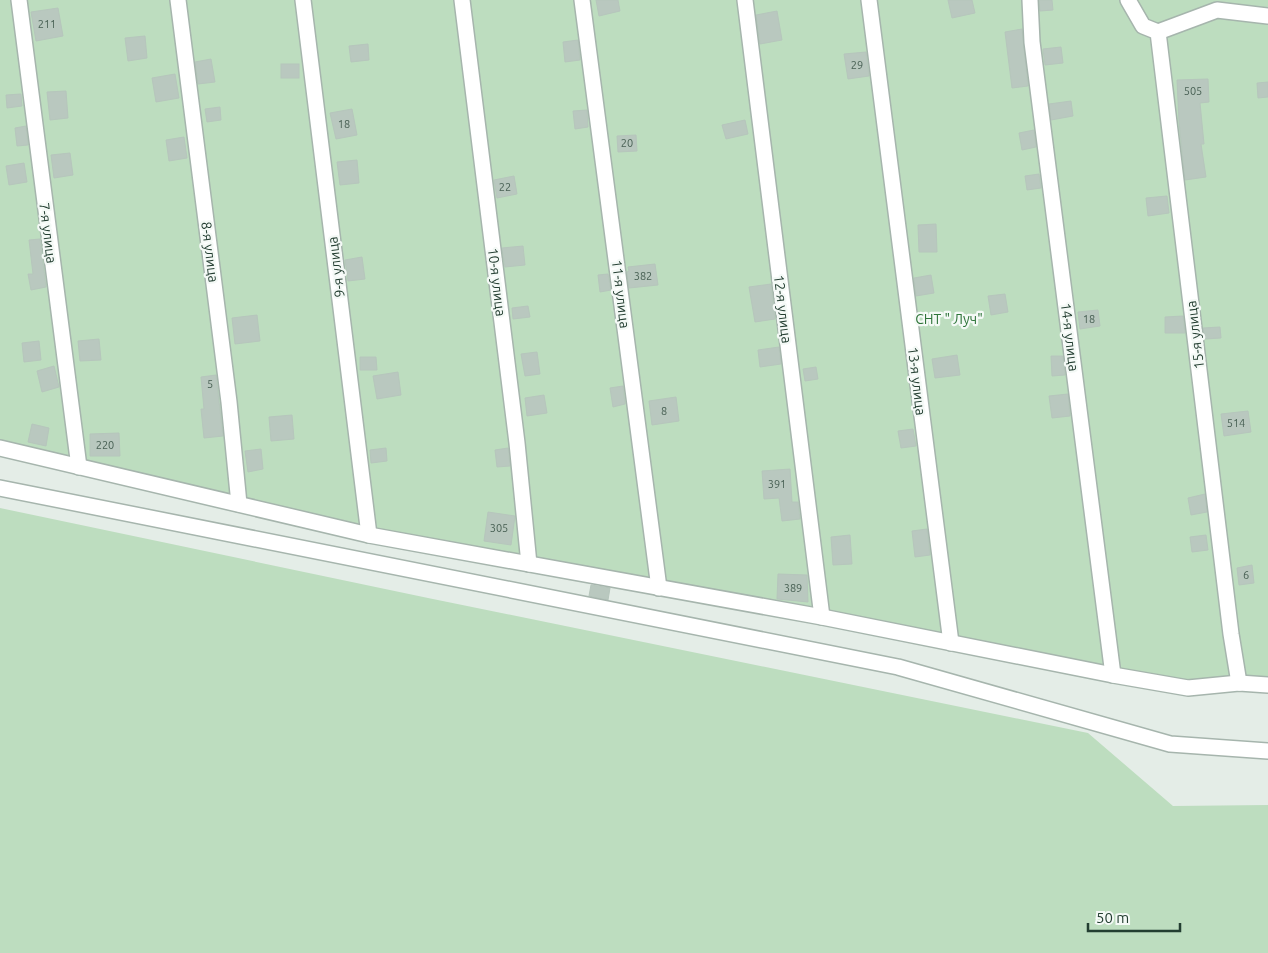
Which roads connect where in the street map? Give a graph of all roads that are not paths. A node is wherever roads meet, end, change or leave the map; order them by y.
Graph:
1 (19, 0) edge
2 (178, 0) edge
3 (304, 0) edge
4 (462, 0) edge
5 (582, 0) edge
6 (745, 0) edge
7 (869, 0) edge
8 (1030, 0) edge
9 (1128, 0) edge
10 (1268, 16) edge
11 (1158, 32) junction
12 (0, 448) edge
13 (79, 467) junction
14 (0, 488) edge
15 (239, 504) junction
16 (369, 535) junction
17 (529, 564) junction
18 (659, 588) junction
19 (822, 617) junction
20 (951, 643) junction
21 (1113, 674) junction
22 (1239, 683) junction
23 (1268, 686) edge
24 (1268, 751) edge

1 - 13 street, 7-я улица
2 - 15 street, 8-я улица
3 - 16 street, 9-я улица
4 - 17 street, 10-я улица
5 - 18 street, 11-я улица
6 - 19 street, 12-я улица
7 - 20 street, 13-я улица
8 - 21 street, 14-я улица
9 - 11 street
10 - 11 street
11 - 22 street, 15-я улица
12 - 13 street
13 - 15 street
14 - 24 street
15 - 16 street
16 - 17 street
17 - 18 street
18 - 19 street
19 - 20 street
20 - 21 street
21 - 22 street
22 - 23 street

